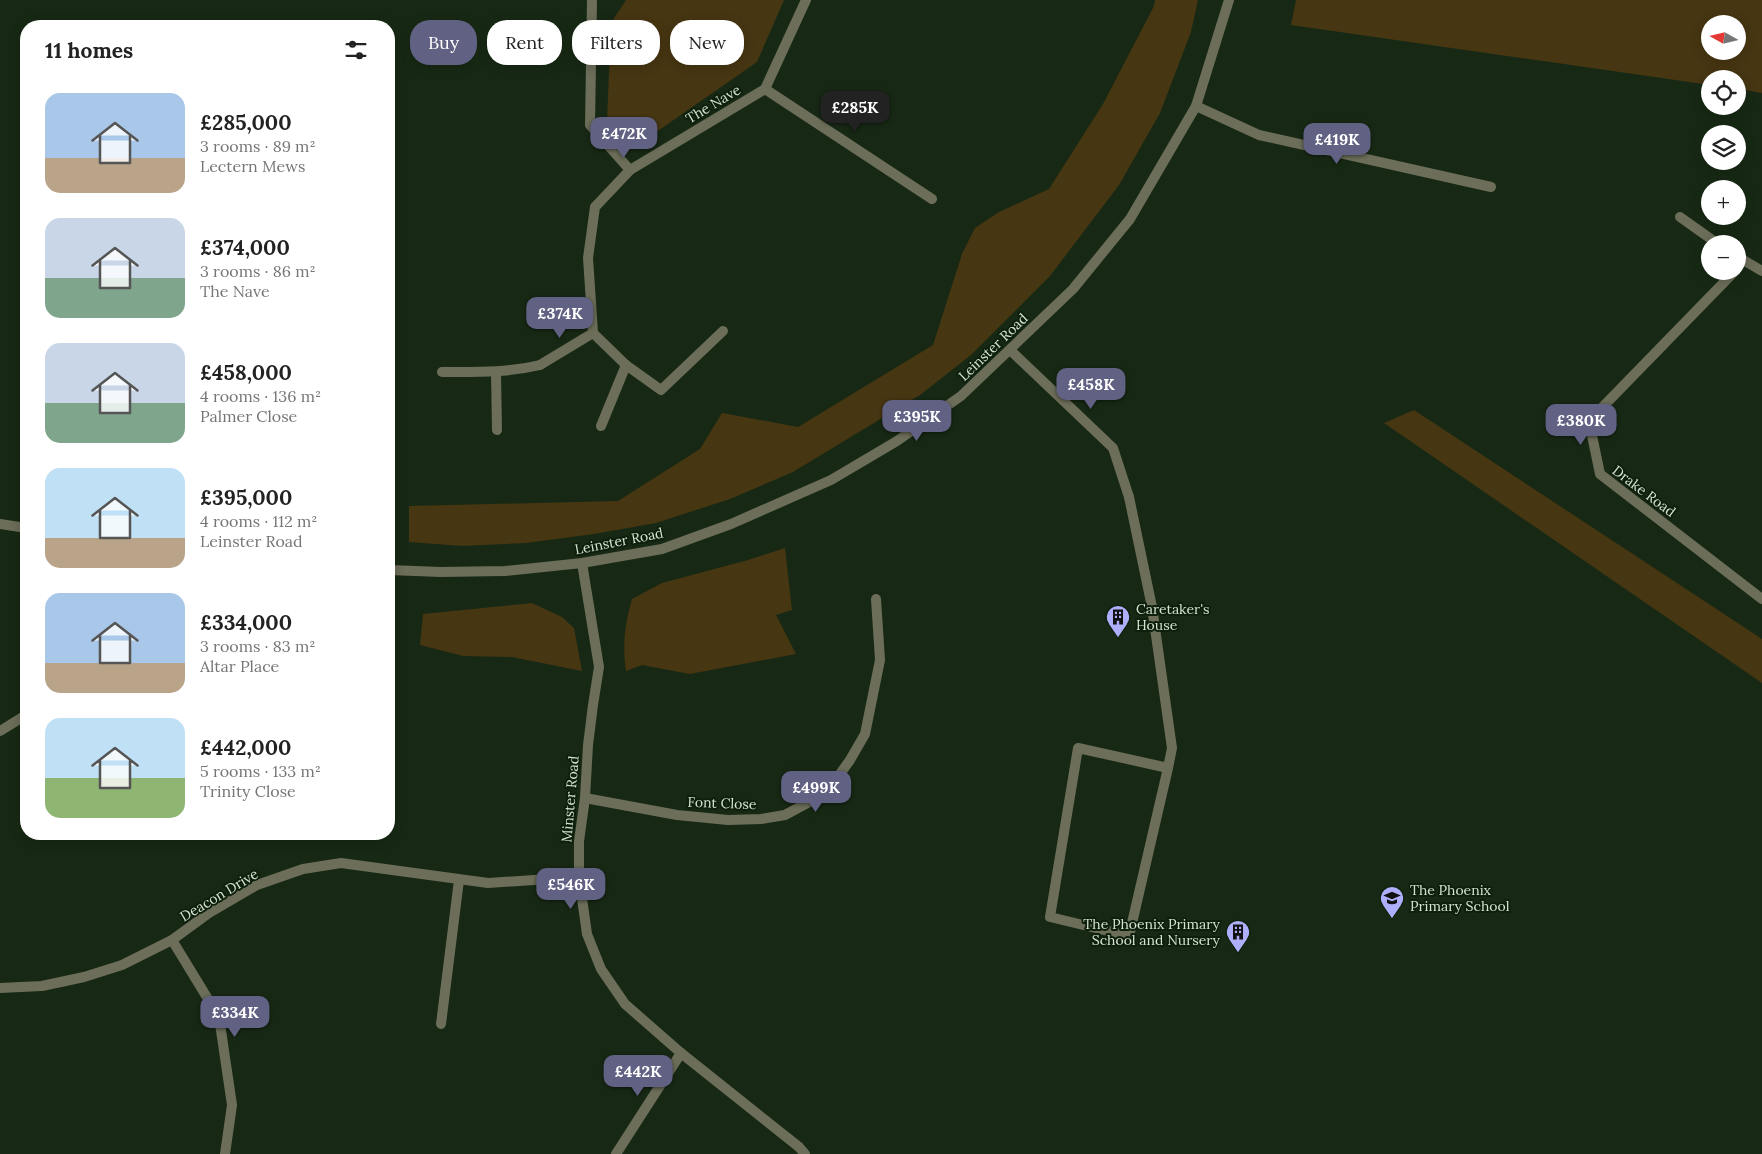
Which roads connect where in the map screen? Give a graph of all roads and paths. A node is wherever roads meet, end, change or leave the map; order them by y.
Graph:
1 (592, 0) edge
2 (806, 0) edge
3 (1229, 0) edge
4 (765, 89) junction
5 (1196, 106) junction
6 (630, 170) junction
7 (1491, 187) dead end
8 (932, 199) dead end
9 (1680, 217) dead end
10 (1705, 235) edge
11 (1746, 264) edge
12 (1762, 270) edge
13 (1726, 280) edge
14 (723, 331) dead end
15 (593, 333) junction
16 (1010, 350) junction
17 (626, 365) junction
18 (442, 372) dead end
19 (496, 373) junction
20 (601, 426) dead end
21 (497, 430) dead end
22 (0, 524) edge
23 (20, 527) edge
24 (582, 563) junction
25 (395, 570) edge
26 (876, 599) dead end
27 (1762, 599) edge
28 (20, 719) edge
29 (0, 731) edge
30 (1168, 768) junction
31 (585, 798) junction
32 (578, 877) junction
33 (459, 880) junction
34 (172, 940) junction
35 (0, 988) edge
36 (441, 1024) dead end
37 (681, 1053) junction
38 (225, 1154) edge
39 (616, 1154) edge
40 (805, 1154) edge

1 - 6 street
2 - 4 street
3 - 5 street, Leinster Road
4 - 6 street, The Nave
4 - 8 street
5 - 7 street
5 - 16 street, Leinster Road
6 - 15 street, The Nave
9 - 10 street
11 - 12 street
13 - 27 street, Drake Road
14 - 17 street
15 - 17 street
15 - 19 street
16 - 24 street, Leinster Road
16 - 30 street
17 - 20 street
18 - 19 street
19 - 21 street
22 - 23 street
24 - 25 street, Leinster Road
24 - 31 street, Minster Road
26 - 31 street, Font Close
28 - 29 street
30 - 30 street
31 - 32 street, Minster Road
32 - 33 street, Deacon Drive
32 - 37 street, Minster Road
33 - 34 street, Deacon Drive
33 - 36 street
34 - 35 street, Deacon Drive
34 - 38 street
37 - 39 street
37 - 40 street, Minster Road

